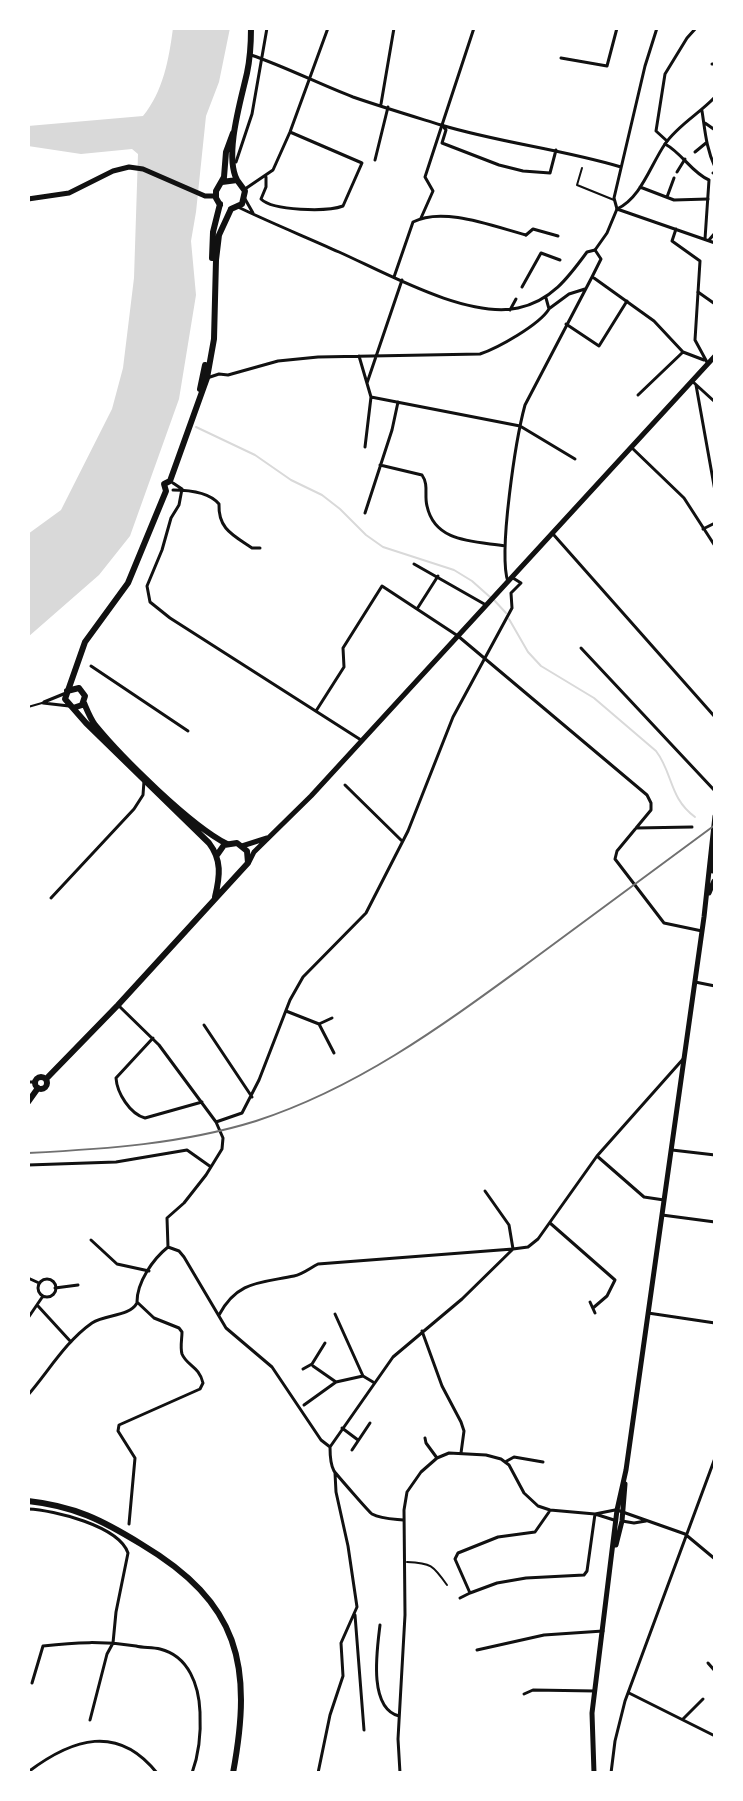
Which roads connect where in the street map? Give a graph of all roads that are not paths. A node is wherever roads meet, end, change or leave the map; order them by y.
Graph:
1 (251, 28) edge
2 (267, 28) edge
3 (328, 28) edge
4 (394, 28) edge
5 (474, 28) edge
6 (617, 28) edge
7 (657, 28) edge
8 (696, 28) edge
9 (249, 55) junction
10 (561, 58) dead end
11 (263, 59) junction
12 (311, 78) junction
13 (243, 84) junction
14 (715, 97) edge
15 (381, 104) junction
16 (388, 107) junction
17 (702, 111) junction
18 (705, 123) junction
19 (442, 125) junction
20 (235, 128) junction
21 (715, 130) edge
22 (290, 132) junction
23 (666, 142) junction
24 (706, 143) junction
25 (556, 150) junction
26 (695, 152) dead end
27 (685, 159) junction
28 (375, 160) dead end
29 (236, 162) dead end
30 (621, 167) junction
31 (582, 168) dead end
32 (714, 171) edge
33 (677, 172) dead end
34 (266, 177) junction
35 (674, 178) dead end
36 (237, 180) junction
37 (709, 180) junction
38 (222, 182) junction
39 (640, 187) junction
40 (245, 189) junction
41 (216, 196) junction
42 (667, 197) junction
43 (28, 199) edge
44 (245, 199) junction
45 (708, 199) junction
46 (715, 199) edge
47 (614, 200) junction
48 (220, 204) junction
49 (235, 208) junction
50 (617, 209) junction
51 (253, 213) junction
52 (421, 218) junction
53 (676, 229) junction
54 (715, 233) edge
55 (558, 236) dead end
56 (707, 240) junction
57 (715, 243) edge
58 (595, 250) junction
59 (560, 260) dead end
60 (394, 277) junction
61 (592, 277) junction
62 (402, 280) junction
63 (522, 287) dead end
64 (585, 289) junction
65 (698, 292) junction
66 (546, 298) junction
67 (516, 299) dead end
68 (627, 301) junction
69 (715, 304) edge
70 (549, 309) junction
71 (510, 310) junction
72 (566, 324) junction
73 (683, 352) junction
74 (376, 355) junction
75 (359, 356) junction
76 (715, 356) edge
77 (210, 361) junction
78 (706, 362) junction
79 (219, 374) junction
80 (207, 378) junction
81 (367, 383) junction
82 (694, 383) junction
83 (638, 395) dead end
84 (200, 397) junction
85 (371, 397) junction
86 (398, 402) junction
87 (715, 402) edge
88 (520, 426) junction
89 (365, 447) dead end
90 (631, 447) junction
91 (575, 459) dead end
92 (380, 465) junction
93 (170, 486) junction
94 (182, 489) junction
95 (715, 491) edge
96 (365, 513) dead end
97 (715, 523) edge
98 (703, 529) junction
99 (553, 533) junction
100 (505, 546) junction
101 (715, 546) edge
102 (260, 548) dead end
103 (414, 564) dead end
104 (438, 576) junction
105 (510, 579) junction
106 (486, 605) junction
107 (417, 609) junction
108 (458, 636) junction
109 (581, 648) dead end
110 (485, 659) junction
111 (76, 666) junction
112 (91, 666) dead end
113 (79, 688) junction
114 (67, 692) junction
115 (43, 703) junction
116 (84, 703) junction
117 (28, 707) edge
118 (71, 707) junction
119 (316, 711) junction
120 (715, 717) edge
121 (188, 731) dead end
122 (362, 740) junction
123 (144, 780) junction
124 (345, 785) dead end
125 (715, 791) edge
126 (156, 792) junction
127 (143, 795) junction
128 (715, 816) edge
129 (692, 827) dead end
130 (636, 828) junction
131 (271, 836) junction
132 (402, 841) junction
133 (227, 844) junction
134 (242, 846) junction
135 (217, 855) junction
136 (715, 855) edge
137 (248, 863) junction
138 (220, 869) junction
139 (239, 873) junction
140 (712, 876) edge
141 (215, 897) junction
142 (51, 898) dead end
143 (702, 931) junction
144 (695, 982) junction
145 (715, 986) edge
146 (118, 1005) junction
147 (286, 1011) junction
148 (332, 1018) dead end
149 (319, 1024) junction
150 (204, 1025) dead end
151 (153, 1038) junction
152 (334, 1053) dead end
153 (684, 1058) junction
154 (34, 1084) edge
155 (252, 1097) junction
156 (28, 1102) edge
157 (202, 1102) junction
158 (216, 1122) junction
159 (672, 1150) junction
160 (715, 1155) edge
161 (597, 1156) junction
162 (28, 1165) edge
163 (211, 1167) junction
164 (485, 1191) dead end
165 (664, 1200) junction
166 (662, 1215) junction
167 (715, 1222) edge
168 (550, 1223) junction
169 (91, 1240) dead end
170 (168, 1247) junction
171 (513, 1249) junction
172 (149, 1271) junction
173 (28, 1278) edge
174 (39, 1283) junction
175 (78, 1285) dead end
176 (55, 1288) junction
177 (43, 1296) junction
178 (137, 1302) junction
179 (590, 1302) dead end
180 (38, 1306) junction
181 (593, 1308) junction
182 (595, 1313) dead end
183 (648, 1313) junction
184 (335, 1314) dead end
185 (219, 1315) junction
186 (28, 1318) edge
187 (715, 1323) edge
188 (422, 1331) junction
189 (71, 1342) junction
190 (325, 1343) dead end
191 (312, 1364) junction
192 (303, 1369) dead end
193 (363, 1376) junction
194 (336, 1382) junction
195 (373, 1382) junction
196 (28, 1395) edge
197 (304, 1405) dead end
198 (370, 1423) dead end
199 (342, 1428) junction
200 (425, 1438) dead end
201 (358, 1440) junction
202 (330, 1447) junction
203 (352, 1450) dead end
204 (461, 1453) junction
205 (437, 1458) junction
206 (715, 1458) edge
207 (505, 1462) junction
208 (543, 1462) dead end
209 (626, 1470) junction
210 (335, 1473) junction
211 (28, 1501) edge
212 (28, 1509) edge
213 (550, 1510) junction
214 (595, 1514) junction
215 (619, 1516) junction
216 (403, 1520) junction
217 (129, 1524) dead end
218 (685, 1534) junction
219 (613, 1554) junction
220 (715, 1559) edge
221 (405, 1562) junction
222 (447, 1585) dead end
223 (470, 1593) junction
224 (460, 1598) dead end
225 (355, 1615) junction
226 (380, 1625) dead end
227 (603, 1631) junction
228 (113, 1643) junction
229 (477, 1650) dead end
230 (708, 1663) dead end
231 (715, 1671) edge
232 (32, 1683) dead end
233 (595, 1691) junction
234 (628, 1693) junction
235 (524, 1694) dead end
236 (703, 1699) dead end
237 (399, 1716) junction
238 (683, 1719) junction
239 (90, 1720) dead end
240 (364, 1730) dead end
241 (715, 1736) edge
242 (28, 1772) edge
243 (157, 1773) edge
244 (192, 1773) edge
245 (233, 1773) edge
246 (318, 1773) edge
247 (400, 1773) edge
248 (594, 1773) edge
249 (611, 1773) edge

1 - 9 main road
1 - 13 main road
2 - 11 street
3 - 12 street
4 - 15 street
5 - 19 street
6 - 10 street
7 - 30 street
8 - 23 street
9 - 11 street
9 - 13 main road
11 - 12 street
11 - 29 street
12 - 15 street
12 - 22 street
13 - 20 main road
14 - 17 street
15 - 16 street
16 - 19 street
16 - 28 street
17 - 18 street
17 - 23 street
18 - 21 street
18 - 24 street
19 - 25 street
19 - 25 street
19 - 52 street
20 - 36 main road
20 - 38 main road
22 - 34 street
22 - 34 street
23 - 27 street
23 - 39 street
24 - 26 street
24 - 32 street
25 - 30 street
27 - 33 street
27 - 37 street
30 - 47 street
31 - 47 lane
32 - 37 street
34 - 40 street
35 - 42 street
36 - 38 main road
36 - 40 main road
37 - 45 street
38 - 41 main road
39 - 42 street
39 - 50 street
40 - 44 main road
41 - 43 main road
41 - 48 main road
42 - 45 street
44 - 49 main road
44 - 51 street
45 - 46 street
45 - 56 street
47 - 50 street
48 - 49 main road
48 - 84 main road
49 - 51 street
49 - 77 main road
50 - 53 street
50 - 58 street
51 - 60 street
52 - 55 street
52 - 60 street
53 - 56 street
53 - 65 street
54 - 56 street
56 - 57 street
58 - 61 street
58 - 66 street
59 - 63 street
60 - 62 street
61 - 64 street
61 - 68 street
62 - 71 street
62 - 74 street
64 - 70 street
64 - 72 street
65 - 69 street
65 - 78 street
66 - 70 street
66 - 71 street
67 - 71 street
68 - 72 street
68 - 73 street
70 - 74 street
72 - 88 street
73 - 78 street
73 - 83 street
74 - 75 street
74 - 81 street
75 - 79 street
75 - 81 street
76 - 78 main road
77 - 79 street
77 - 80 main road
78 - 82 main road
79 - 80 street
80 - 84 main road
81 - 85 street
82 - 87 street
82 - 90 main road
82 - 95 street
84 - 93 main road
85 - 86 street
85 - 89 street
86 - 88 street
86 - 92 street
88 - 91 street
88 - 100 street
90 - 98 street
90 - 99 main road
92 - 96 street
92 - 100 street
93 - 94 street
93 - 111 main road
94 - 102 street
94 - 119 street
97 - 98 street
98 - 101 street
99 - 105 main road
99 - 120 street
100 - 105 street
103 - 104 street
104 - 106 street
104 - 107 street
105 - 106 main road
105 - 110 street
106 - 108 main road
107 - 108 street
107 - 119 street
108 - 110 street
108 - 122 main road
109 - 125 street
110 - 130 street
110 - 132 street
111 - 113 main road
111 - 114 main road
112 - 121 street
113 - 114 main road
113 - 116 main road
114 - 115 street
114 - 118 main road
115 - 117 lane
115 - 118 street
116 - 118 main road
116 - 133 main road
118 - 123 main road
119 - 122 street
122 - 131 main road
123 - 126 main road
123 - 127 street
124 - 132 street
126 - 127 street
126 - 135 main road
127 - 142 street
128 - 140 main road
129 - 130 street
130 - 143 street
131 - 134 main road
131 - 137 main road
132 - 147 street
133 - 134 main road
133 - 135 main road
134 - 137 main road
135 - 138 main road
136 - 140 main road
137 - 139 main road
138 - 139 main road
138 - 141 main road
139 - 141 main road
140 - 143 main road
141 - 146 main road
143 - 144 main road
144 - 145 street
144 - 153 main road
146 - 151 street
146 - 154 main road
147 - 149 street
147 - 155 street
148 - 149 street
149 - 152 street
150 - 155 street
151 - 157 street
151 - 157 street
153 - 159 main road
153 - 161 street
154 - 156 main road
155 - 158 street
157 - 158 street
158 - 163 street
159 - 160 street
159 - 165 main road
161 - 165 street
161 - 168 street
162 - 163 street
163 - 170 street
164 - 171 street
165 - 166 main road
166 - 167 street
166 - 183 main road
168 - 171 street
168 - 181 street
169 - 172 street
170 - 172 street
170 - 185 street
171 - 185 street
171 - 188 street
172 - 178 street
173 - 174 street
174 - 176 street
174 - 177 street
175 - 176 street
176 - 177 street
177 - 180 street
178 - 189 street
178 - 217 street
179 - 181 street
180 - 186 street
180 - 189 street
181 - 182 street
183 - 187 street
183 - 209 main road
184 - 193 street
185 - 202 street
188 - 195 street
188 - 204 street
189 - 196 street
190 - 191 street
191 - 192 street
191 - 194 street
193 - 194 street
193 - 195 street
194 - 197 street
195 - 199 street
198 - 201 street
199 - 201 street
199 - 202 street
200 - 205 street
201 - 203 street
202 - 210 street
204 - 205 street
204 - 207 street
205 - 216 street
206 - 218 street
207 - 208 street
207 - 213 street
209 - 215 main road
209 - 215 main road
210 - 216 street
210 - 225 street
211 - 245 main road
212 - 228 street
213 - 214 street
213 - 223 street
214 - 215 street
214 - 215 street
214 - 223 street
215 - 218 street
215 - 219 main road
215 - 219 main road
216 - 221 street
218 - 220 street
218 - 234 street
219 - 227 main road
221 - 222 lane
221 - 237 street
223 - 224 street
225 - 240 street
225 - 246 street
226 - 237 street
227 - 229 street
227 - 233 main road
228 - 232 street
228 - 239 street
228 - 244 street
230 - 231 street
233 - 235 street
233 - 248 main road
234 - 238 street
234 - 249 street
236 - 238 street
237 - 247 street
238 - 241 street
242 - 243 street

